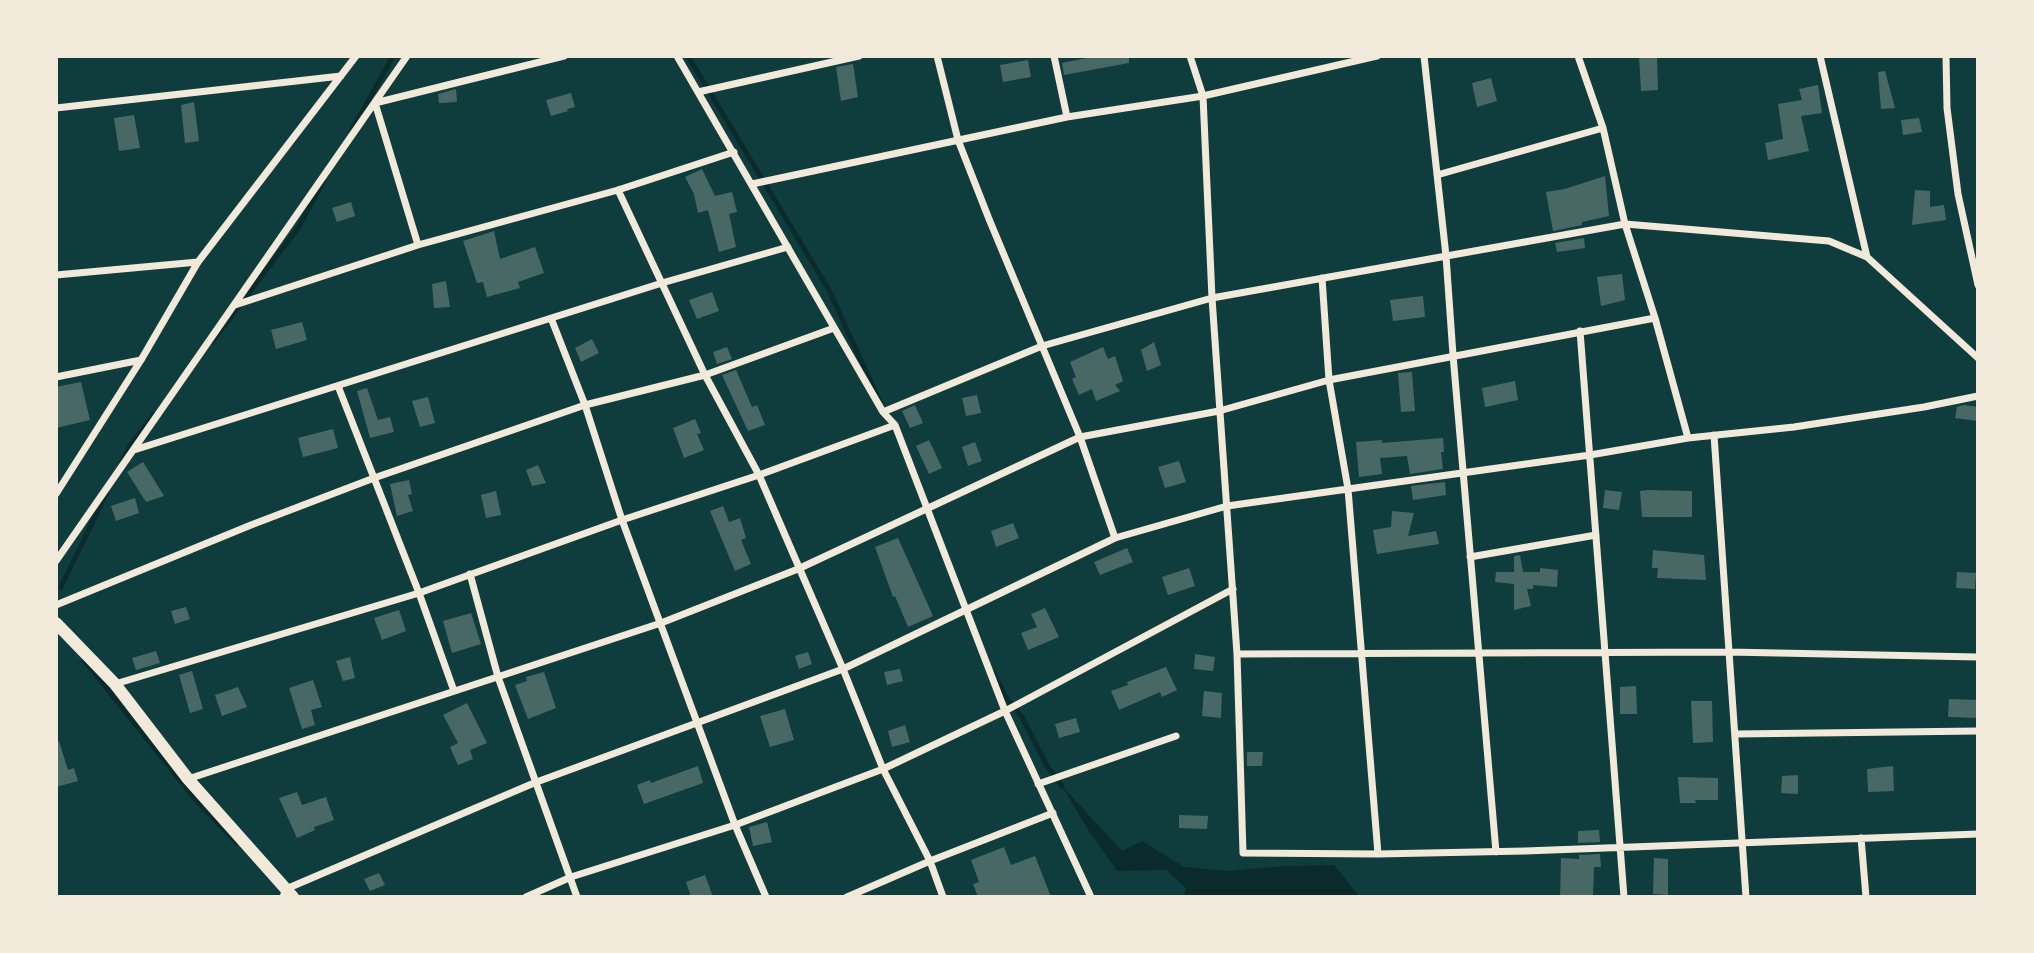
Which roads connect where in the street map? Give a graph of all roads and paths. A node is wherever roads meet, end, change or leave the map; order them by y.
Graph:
1 (356, 56) edge
2 (407, 56) edge
3 (564, 56) edge
4 (677, 56) edge
5 (859, 56) edge
6 (937, 56) edge
7 (1054, 56) edge
8 (1190, 56) edge
9 (1377, 56) edge
10 (1424, 56) edge
11 (1578, 56) edge
12 (1820, 56) edge
13 (1946, 56) edge
14 (341, 76) junction
15 (698, 92) junction
16 (1203, 96) junction
17 (375, 103) junction
18 (56, 107) edge
19 (1067, 117) junction
20 (1603, 128) junction
21 (958, 140) junction
22 (734, 152) junction
23 (1437, 174) junction
24 (752, 184) junction
25 (618, 190) junction
26 (1625, 224) junction
27 (418, 245) junction
28 (788, 247) junction
29 (1446, 256) junction
30 (1867, 257) junction
31 (198, 262) junction
32 (56, 275) edge
33 (1322, 278) junction
34 (662, 283) junction
35 (1978, 285) edge
36 (1212, 298) junction
37 (234, 306) junction
38 (551, 318) junction
39 (1655, 318) junction
40 (834, 328) junction
41 (1580, 331) junction
42 (1042, 346) junction
43 (1453, 355) junction
44 (1978, 358) edge
45 (141, 360) junction
46 (705, 375) junction
47 (56, 377) edge
48 (1329, 380) junction
49 (338, 386) junction
50 (1978, 396) edge
51 (585, 405) junction
52 (1219, 411) junction
53 (883, 412) junction
54 (895, 425) junction
55 (1714, 435) junction
56 (1080, 438) junction
57 (1688, 438) junction
58 (134, 450) junction
59 (1591, 455) junction
60 (1463, 473) junction
61 (759, 475) junction
62 (374, 478) junction
63 (1348, 489) junction
64 (56, 495) edge
65 (1227, 506) junction
66 (927, 511) junction
67 (622, 520) junction
68 (1596, 535) junction
69 (1115, 538) junction
70 (1471, 557) junction
71 (56, 561) edge
72 (798, 569) junction
73 (470, 574) junction
74 (1233, 589) junction
75 (419, 593) junction
76 (56, 605) edge
77 (967, 610) junction
78 (56, 623) edge
79 (661, 623) junction
80 (1728, 652) junction
81 (1479, 653) junction
82 (1605, 653) junction
83 (1237, 654) junction
84 (1362, 654) junction
85 (1978, 657) edge
86 (843, 669) junction
87 (498, 677) junction
88 (115, 684) junction
89 (454, 691) junction
90 (1005, 711) junction
91 (699, 722) junction
92 (1978, 732) edge
93 (1736, 734) junction
94 (1175, 736) dead end
95 (883, 769) junction
96 (188, 779) junction
97 (534, 783) junction
98 (1038, 784) junction
99 (1053, 813) junction
100 (735, 825) junction
101 (1978, 834) edge
102 (1861, 838) junction
103 (1741, 845) junction
104 (1621, 848) junction
105 (1496, 852) junction
106 (1378, 854) junction
107 (930, 861) junction
108 (570, 877) junction
109 (287, 894) edge
110 (526, 897) edge
111 (577, 897) edge
112 (766, 897) edge
113 (847, 897) edge
114 (943, 897) edge
115 (1091, 897) edge
116 (1624, 897) edge
117 (1746, 897) edge
118 (1866, 897) edge

1 - 14 street
2 - 17 street
3 - 17 street
4 - 15 street
5 - 15 street
6 - 21 street
7 - 19 street
8 - 16 street
9 - 16 street
10 - 23 street
11 - 20 street
12 - 30 street
13 - 35 street
14 - 18 street
14 - 31 street
15 - 22 street
16 - 19 street
16 - 36 street
17 - 27 street
17 - 37 street
19 - 21 street
20 - 23 street
20 - 26 street
21 - 24 street
21 - 42 street
22 - 24 street
22 - 25 street
23 - 29 street
24 - 28 street
25 - 27 street
25 - 34 street
26 - 29 street
26 - 30 street
26 - 39 street
27 - 37 street
28 - 34 street
28 - 40 street
29 - 33 street
29 - 43 street
30 - 44 street
31 - 32 street
31 - 45 street
33 - 36 street
33 - 48 street
34 - 38 street
34 - 46 street
36 - 42 street
36 - 52 street
37 - 58 street
38 - 49 street
38 - 51 street
39 - 41 street
39 - 57 street
40 - 46 street
40 - 53 street
41 - 43 street
41 - 59 street
42 - 53 street
42 - 56 street
43 - 48 street
43 - 60 street
45 - 47 street
45 - 64 street
46 - 51 street
46 - 61 street
48 - 52 street
48 - 63 street
49 - 58 street
49 - 62 street
50 - 55 street
51 - 62 street
51 - 67 street
52 - 56 street
52 - 65 street
53 - 54 street
54 - 61 street
54 - 66 street
55 - 57 street
55 - 80 street
56 - 66 street
56 - 69 street
57 - 59 street
58 - 71 street
59 - 60 street
59 - 68 street
60 - 63 street
60 - 70 street
61 - 67 street
61 - 72 street
62 - 75 street
62 - 76 street
63 - 65 street
63 - 84 street
65 - 69 street
65 - 74 street
66 - 72 street
66 - 77 street
67 - 73 street
67 - 79 street
68 - 70 street
68 - 82 street
69 - 77 street
70 - 81 street
72 - 79 street
72 - 86 street
73 - 75 street
73 - 87 street
74 - 83 street
74 - 90 street
75 - 88 street
75 - 89 street
77 - 86 street
77 - 90 street
78 - 88 street
79 - 87 street
79 - 91 street
80 - 82 street
80 - 85 street
80 - 93 street
81 - 82 street
81 - 84 street
81 - 105 street
82 - 104 street
83 - 84 street
83 - 106 street
84 - 106 street
86 - 91 street
86 - 95 street
87 - 89 street
87 - 97 street
88 - 96 street
89 - 96 street
90 - 95 street
90 - 98 street
91 - 97 street
91 - 100 street
92 - 93 street
93 - 103 street
94 - 98 street
95 - 100 street
95 - 107 street
96 - 109 street
97 - 108 street
97 - 109 street
98 - 99 street
99 - 107 street
99 - 115 street
100 - 108 street
100 - 112 street
101 - 102 street
102 - 103 street
102 - 118 street
103 - 104 street
103 - 117 street
104 - 105 street
104 - 116 street
105 - 106 street
107 - 113 street
107 - 114 street
108 - 110 street
108 - 111 street

